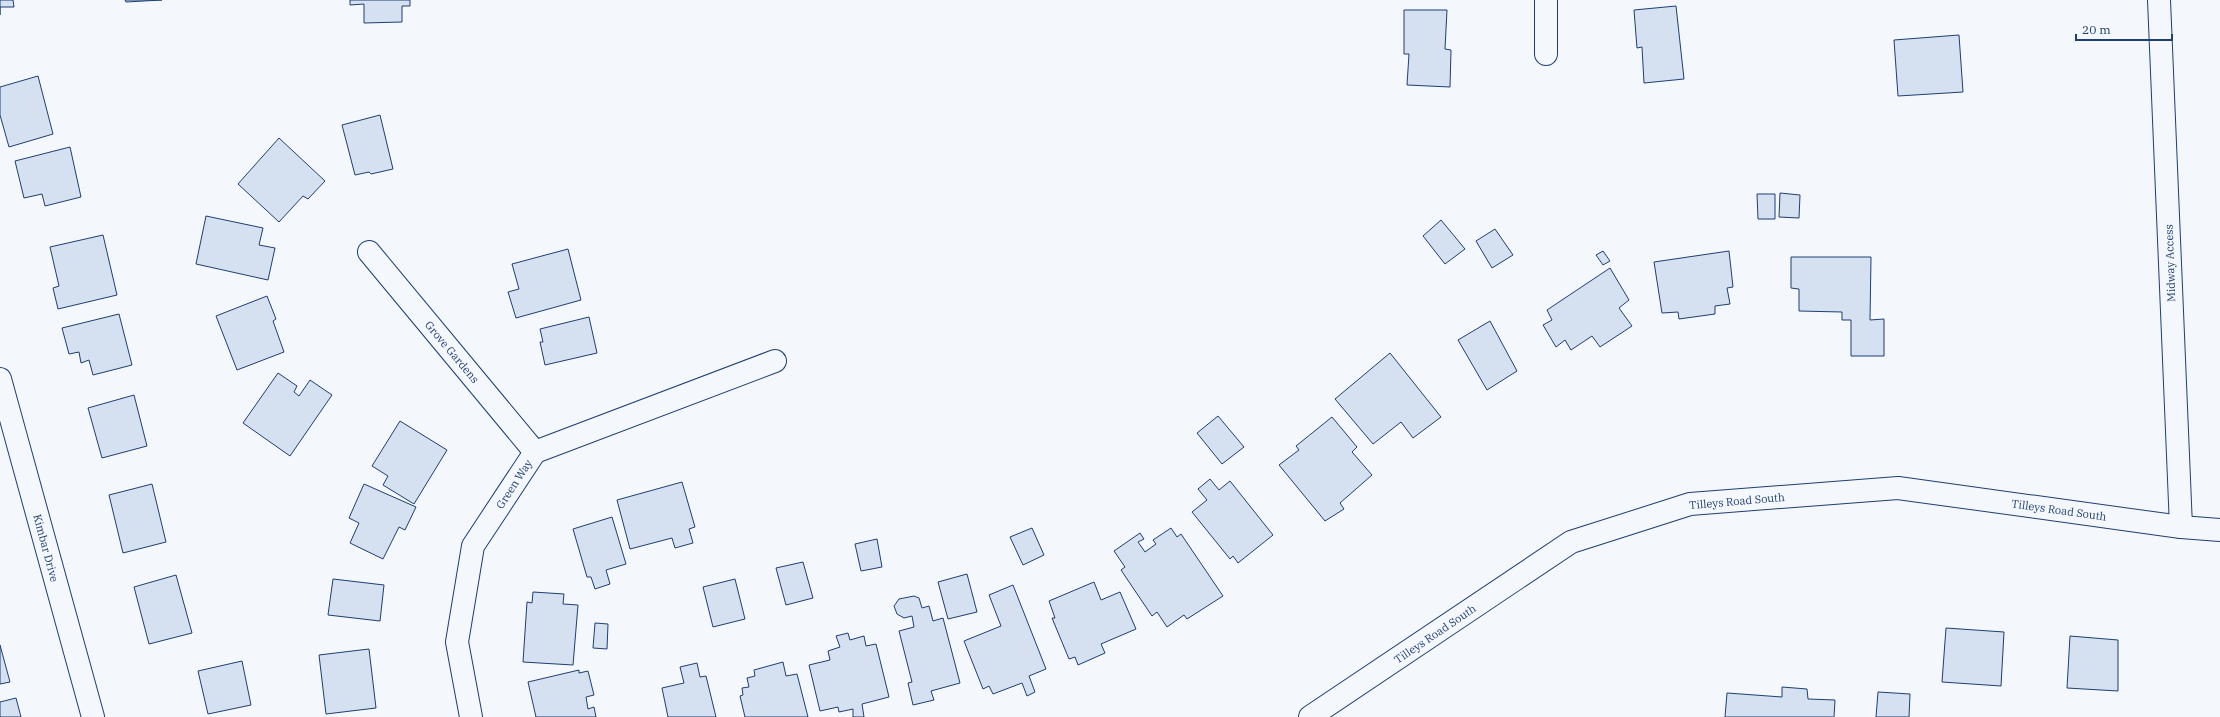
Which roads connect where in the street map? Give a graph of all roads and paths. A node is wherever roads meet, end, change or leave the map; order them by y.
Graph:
1 (1546, 0) edge
2 (2159, 0) edge
3 (1546, 54) dead end
4 (368, 252) dead end
5 (775, 361) dead end
6 (0, 379) edge
7 (535, 452) junction
8 (2181, 526) junction
9 (2220, 530) edge
10 (93, 717) edge
11 (471, 717) edge
12 (1310, 717) edge

1 - 3 street
2 - 8 street, Midway Access
4 - 7 street, Grove Gardens
5 - 7 street, Green Way
6 - 10 street, Kimbar Drive
7 - 11 street, Green Way
8 - 9 street, Tilleys Road South
8 - 12 street, Tilleys Road South

